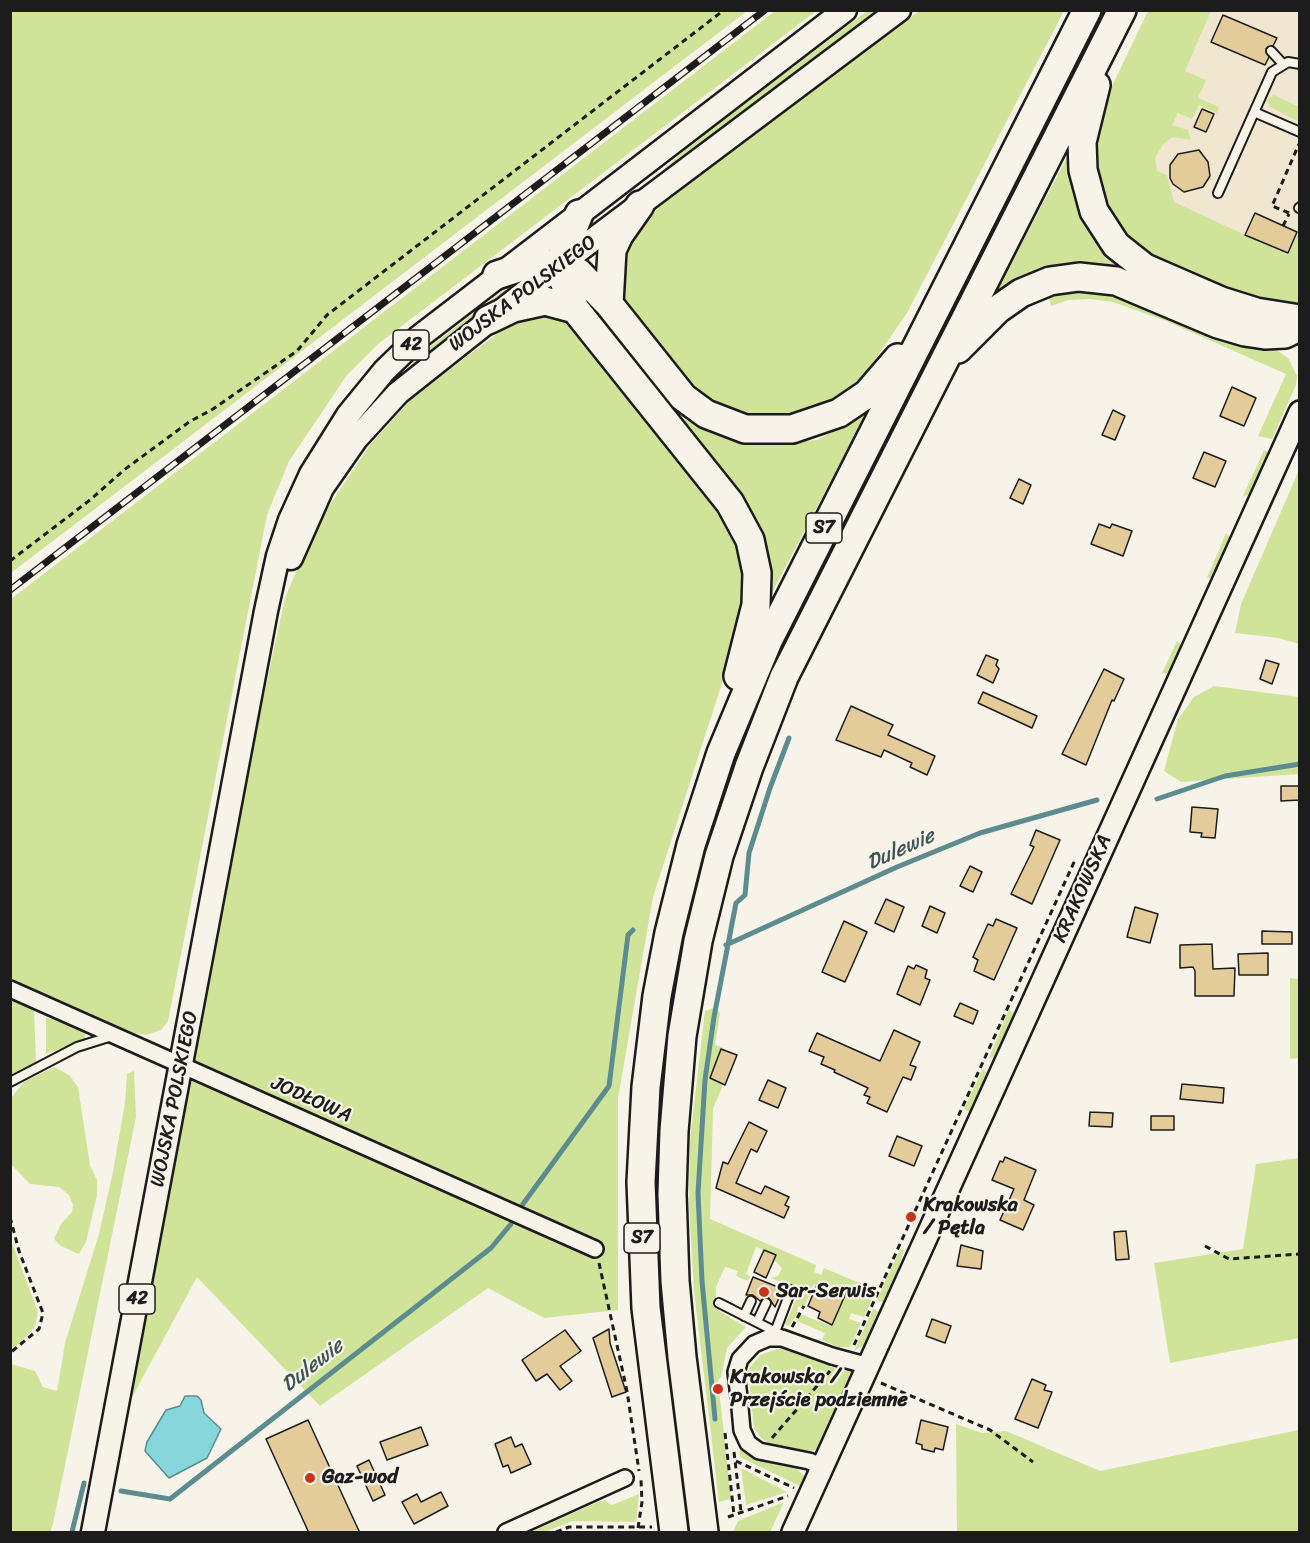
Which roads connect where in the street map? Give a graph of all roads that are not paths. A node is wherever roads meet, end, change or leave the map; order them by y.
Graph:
1 (845, 10) edge
2 (899, 10) edge
3 (1087, 10) edge
4 (1122, 10) edge
5 (1110, 35) junction
6 (1271, 51) dead end
7 (1283, 64) junction
8 (1299, 64) edge
9 (1254, 112) junction
10 (1299, 132) edge
11 (1218, 193) dead end
12 (640, 205) junction
13 (579, 214) junction
14 (558, 266) junction
15 (497, 275) junction
16 (609, 304) junction
17 (937, 307) junction
18 (575, 309) junction
19 (488, 320) junction
20 (1299, 321) edge
21 (940, 367) junction
22 (1299, 412) edge
23 (256, 665) junction
24 (721, 753) junction
25 (10, 989) edge
26 (114, 1035) junction
27 (182, 1066) junction
28 (10, 1082) edge
29 (595, 1249) road end
30 (791, 1290) dead end
31 (751, 1301) dead end
32 (719, 1303) dead end
33 (766, 1304) dead end
34 (744, 1316) junction
35 (757, 1322) junction
36 (785, 1333) junction
37 (867, 1371) junction
38 (823, 1467) junction
39 (625, 1478) dead end
40 (664, 1530) edge
41 (93, 1533) edge
42 (506, 1533) edge
43 (704, 1533) edge
44 (793, 1533) edge

1 - 13 main road, WOJSKA POLSKIEGO / 42
2 - 12 main road, WOJSKA POLSKIEGO / 42
3 - 17 highway, S7
4 - 5 highway, S7
5 - 20 highway
5 - 21 highway, S7
6 - 7 lane
7 - 8 lane
7 - 9 lane
9 - 10 lane
9 - 11 lane
12 - 14 main road, WOJSKA POLSKIEGO / 42
12 - 16 highway
13 - 14 highway
13 - 15 main road, WOJSKA POLSKIEGO / 42
14 - 15 highway
14 - 16 highway
14 - 18 highway
14 - 19 main road, WOJSKA POLSKIEGO / 42
15 - 23 main road, WOJSKA POLSKIEGO / 42
16 - 17 highway
17 - 24 highway, S7
18 - 19 highway
18 - 24 highway
19 - 23 main road, WOJSKA POLSKIEGO / 42
20 - 21 highway
21 - 43 highway, S7
22 - 37 street, KRAKOWSKA
23 - 27 main road, WOJSKA POLSKIEGO / 42
24 - 40 highway, S7
25 - 26 street, JODŁOWA
26 - 27 street, JODŁOWA
26 - 28 lane
27 - 29 street, JODŁOWA
27 - 41 main road, WOJSKA POLSKIEGO / 42
30 - 36 lane
31 - 34 lane
32 - 34 lane
33 - 35 lane
34 - 35 lane
35 - 36 lane
36 - 37 street
36 - 38 street
37 - 38 street, KRAKOWSKA
38 - 44 street, KRAKOWSKA
39 - 42 street

